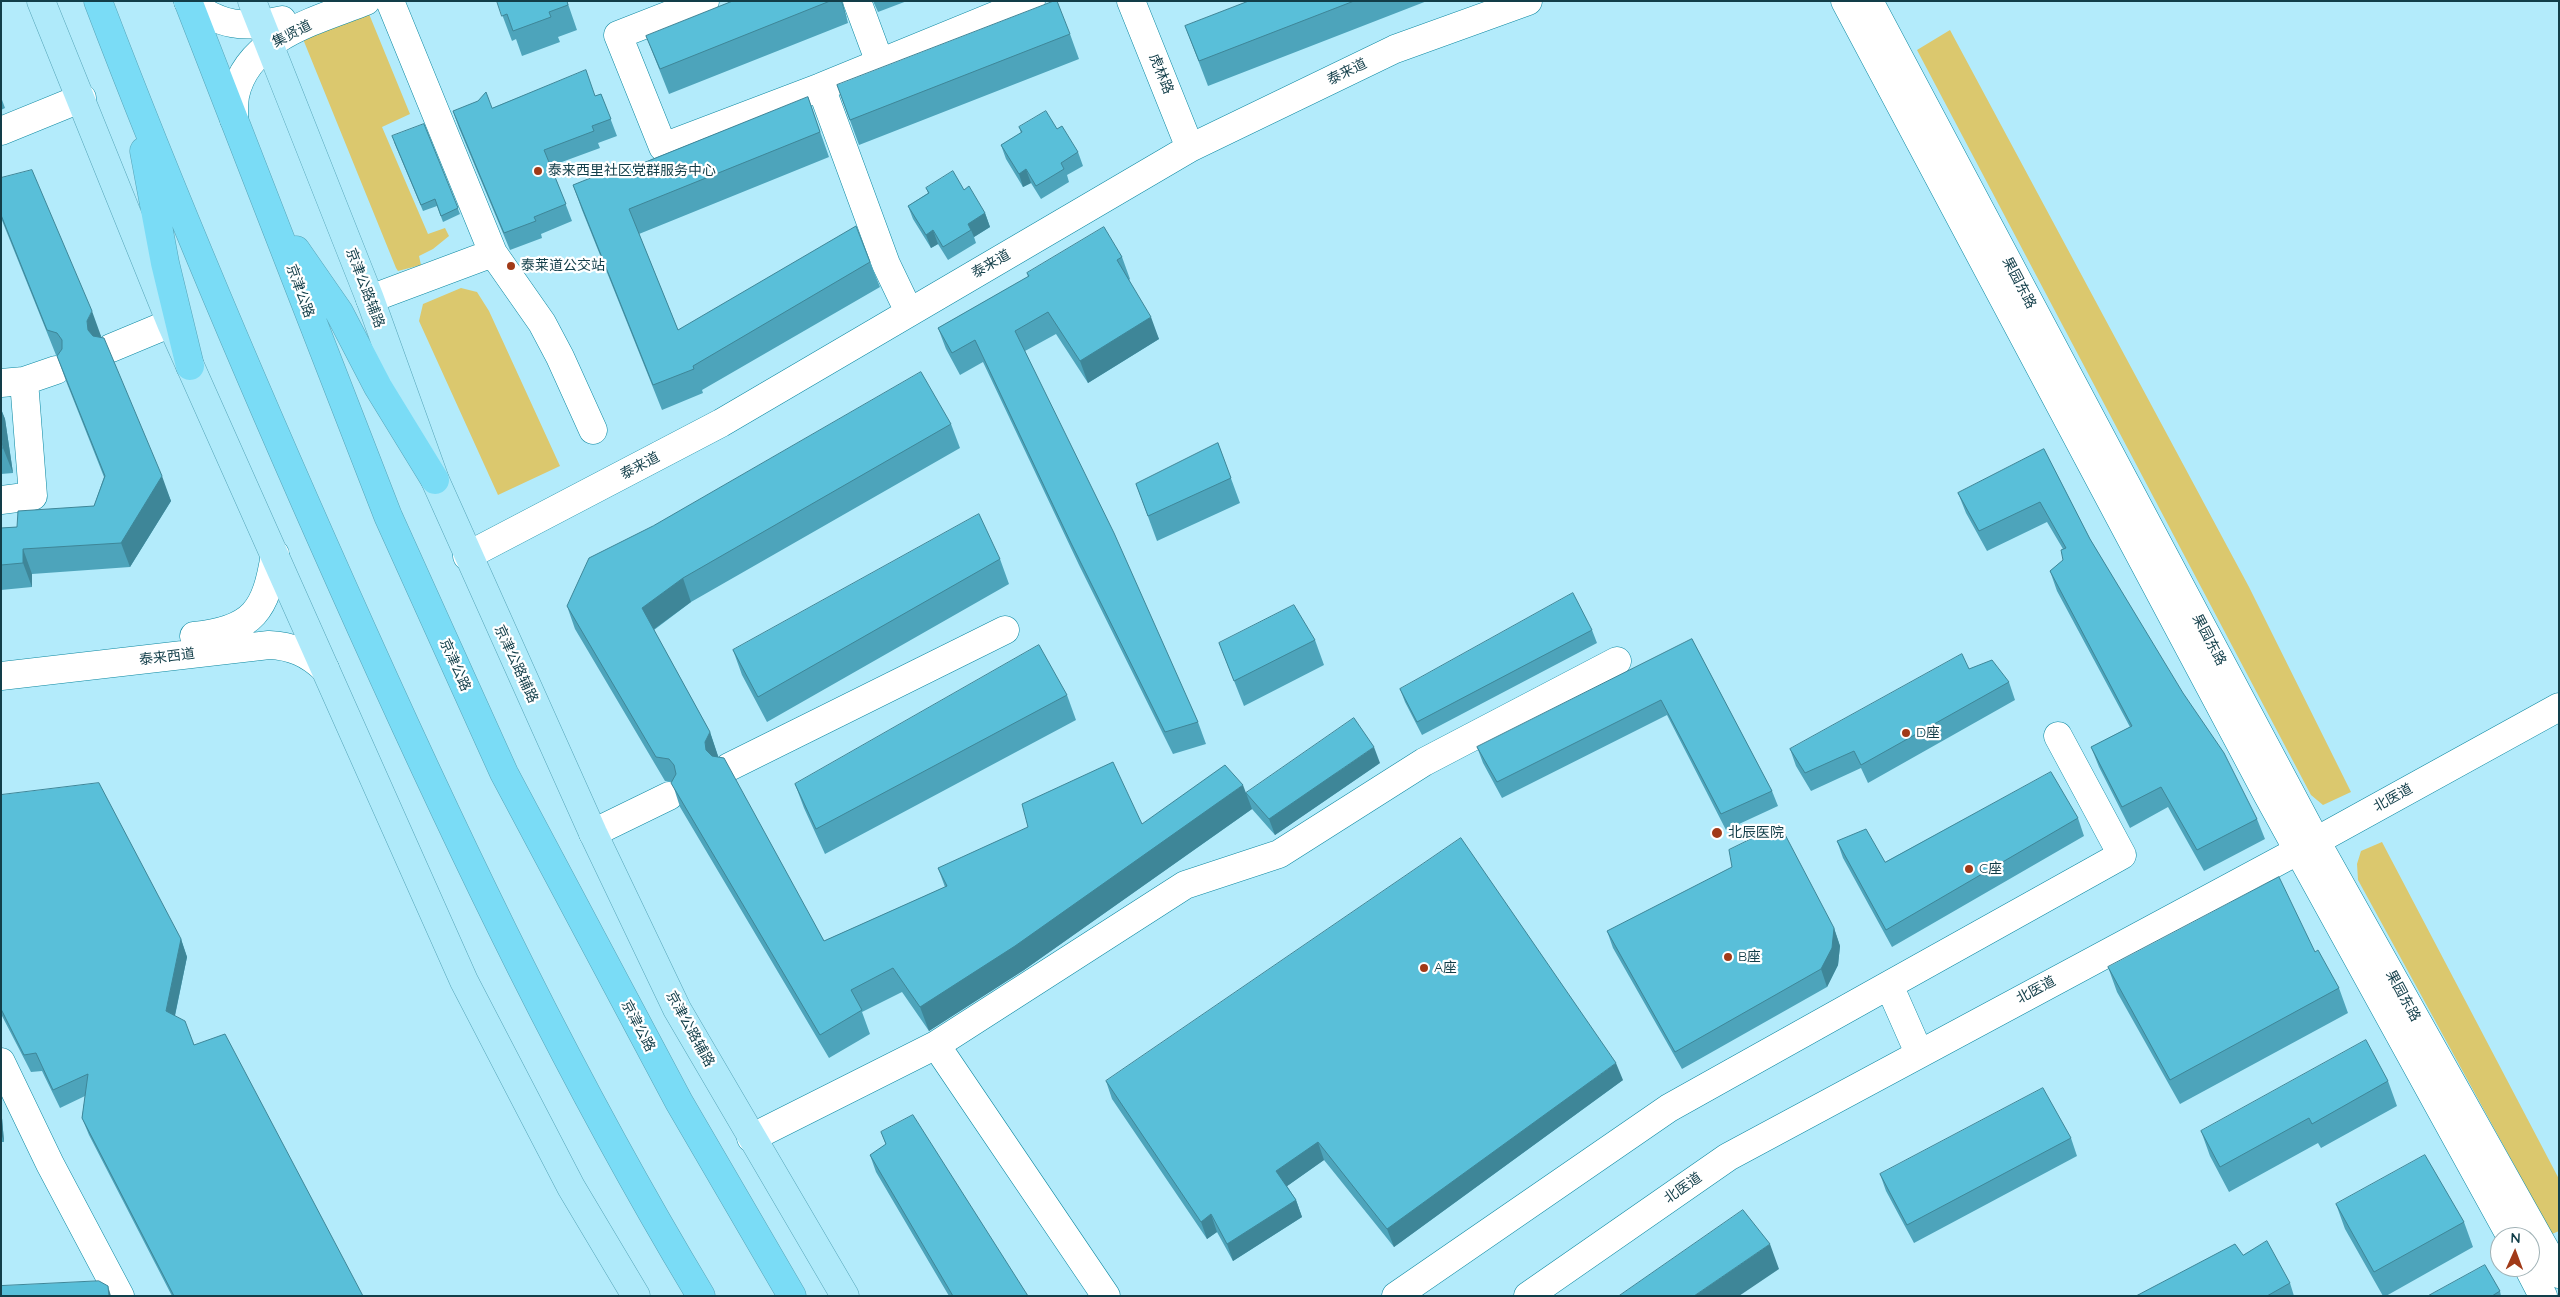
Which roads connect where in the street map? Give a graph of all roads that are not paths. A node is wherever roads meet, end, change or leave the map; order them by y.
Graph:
1 (41, 1) edge
2 (98, 1) edge
3 (188, 1) edge
4 (336, 1) edge
5 (366, 1) edge
6 (390, 1) edge
7 (705, 1) edge
8 (857, 1) edge
9 (1032, 1) edge
10 (1132, 1) edge
11 (1528, 1) edge
12 (1845, 1) edge
13 (1869, 1) edge
14 (1486, 8) edge
15 (261, 23) edge
16 (880, 63) junction
17 (821, 87) junction
18 (134, 96) junction
19 (82, 98) junction
20 (234, 119) junction
21 (1, 131) edge
22 (1190, 148) junction
23 (268, 205) junction
24 (493, 253) junction
25 (370, 299) junction
26 (909, 312) junction
27 (171, 323) junction
28 (111, 348) dead end
29 (190, 366) junction
30 (56, 370) edge
31 (12, 382) edge
32 (593, 430) dead end
33 (435, 480) junction
34 (1, 500) edge
35 (275, 554) junction
36 (467, 556) junction
37 (1006, 630) dead end
38 (1, 657) edge
39 (1617, 661) dead end
40 (325, 670) junction
41 (1, 676) edge
42 (2559, 707) edge
43 (2058, 736) dead end
44 (729, 767) edge
45 (669, 796) dead end
46 (593, 833) junction
47 (2307, 846) junction
48 (1889, 985) junction
49 (936, 1045) junction
50 (1919, 1054) junction
51 (1, 1062) edge
52 (751, 1138) junction
53 (2506, 1227) edge
54 (2548, 1260) edge
55 (120, 1296) edge
56 (636, 1296) edge
57 (701, 1296) edge
58 (792, 1296) edge
59 (844, 1296) edge
60 (1106, 1296) edge
61 (1396, 1296) edge
62 (1528, 1296) edge
63 (2543, 1296) edge

1 - 19 main road
2 - 18 highway
3 - 15 street, 集贤道
3 - 20 highway, 京津公路
4 - 15 street, 集贤道
5 - 15 street, 集贤道
6 - 24 street
7 - 17 street
8 - 16 street
9 - 16 street
10 - 22 street, 虎林路
11 - 14 street, 泰来道
12 - 47 street, 果园东路
13 - 47 street, 果园东路
14 - 22 street, 泰来道
15 - 20 street, 集贤道
15 - 25 main road, 京津公路辅路
16 - 17 street
17 - 26 street
18 - 29 highway
18 - 57 highway
19 - 21 street
19 - 27 main road
20 - 23 highway, 京津公路
22 - 26 street, 泰来道
23 - 33 highway
23 - 58 highway, 京津公路
24 - 25 street
24 - 32 street
25 - 33 main road, 京津公路辅路
26 - 36 street, 泰来道
27 - 28 street
27 - 29 main road
29 - 35 main road
30 - 31 street
31 - 34 street
33 - 36 main road, 京津公路辅路
35 - 38 street, 泰来西道
35 - 40 main road
36 - 46 main road, 京津公路辅路
37 - 44 street
39 - 49 street
40 - 41 street, 泰来西道
40 - 56 main road
42 - 47 street, 北医道
43 - 48 street
45 - 46 street
46 - 52 main road, 京津公路辅路
47 - 50 street, 北医道
47 - 53 street, 果园东路
47 - 54 street, 果园东路
48 - 50 street
48 - 61 street
49 - 52 street
49 - 60 street
50 - 62 street, 北医道
51 - 55 street
52 - 59 main road, 京津公路辅路
54 - 63 street, 果园东路

